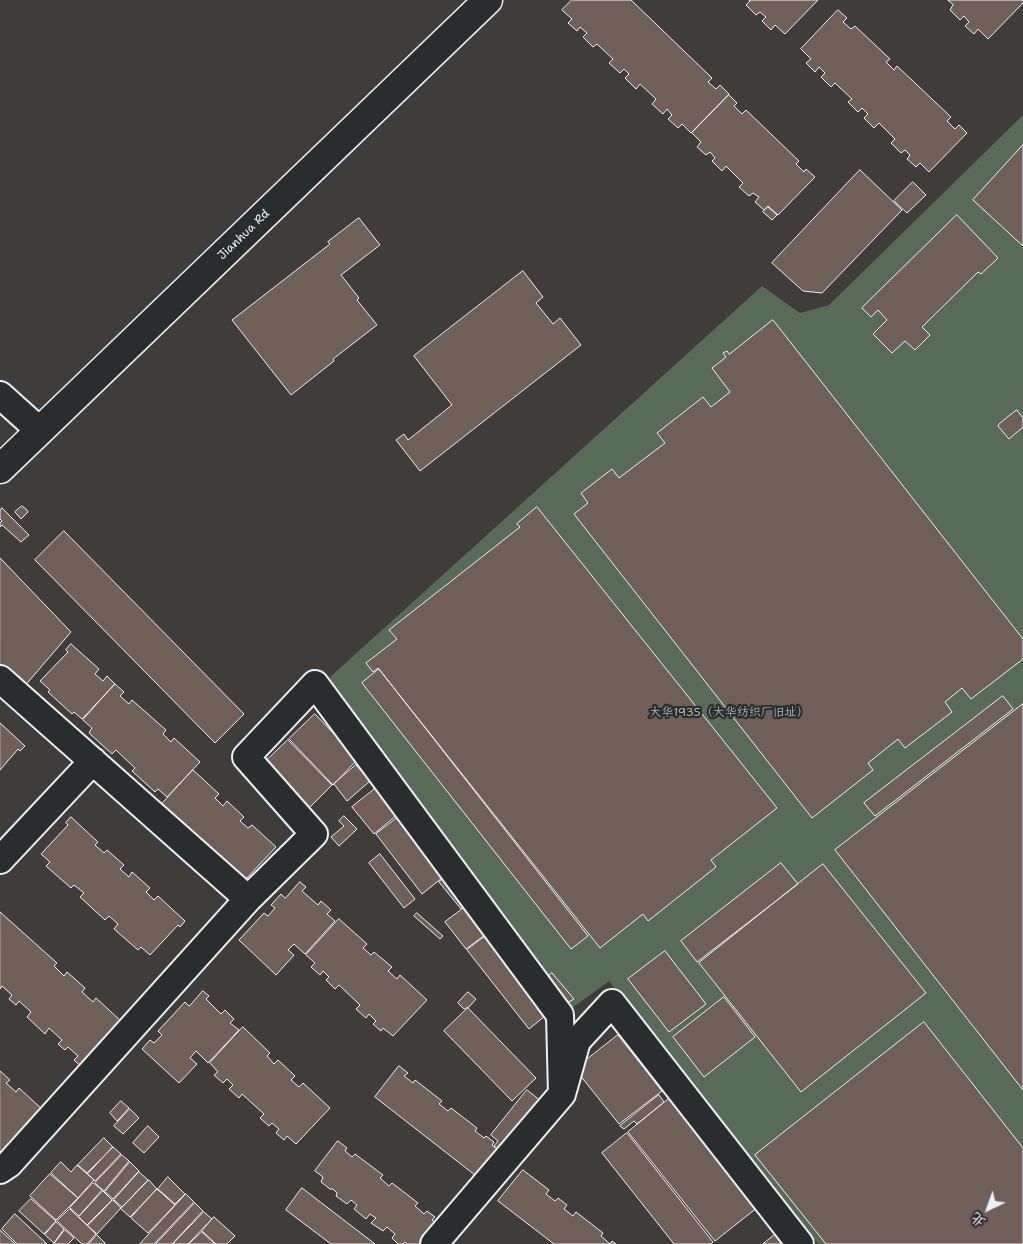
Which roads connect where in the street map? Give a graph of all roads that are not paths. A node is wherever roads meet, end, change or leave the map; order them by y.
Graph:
1 (488, 0) edge
2 (0, 395) edge
3 (40, 431) junction
4 (0, 469) edge
5 (0, 679) edge
6 (93, 761) junction
7 (0, 860) edge
8 (248, 899) junction
9 (562, 1094) junction
10 (0, 1170) edge
11 (434, 1244) edge
12 (800, 1244) edge

1 - 3 street, Jianhua Rd
2 - 3 street
3 - 4 street, Jianhua Rd
5 - 6 street
6 - 7 street
6 - 8 street
8 - 9 street
8 - 10 street
9 - 11 street
9 - 12 street

